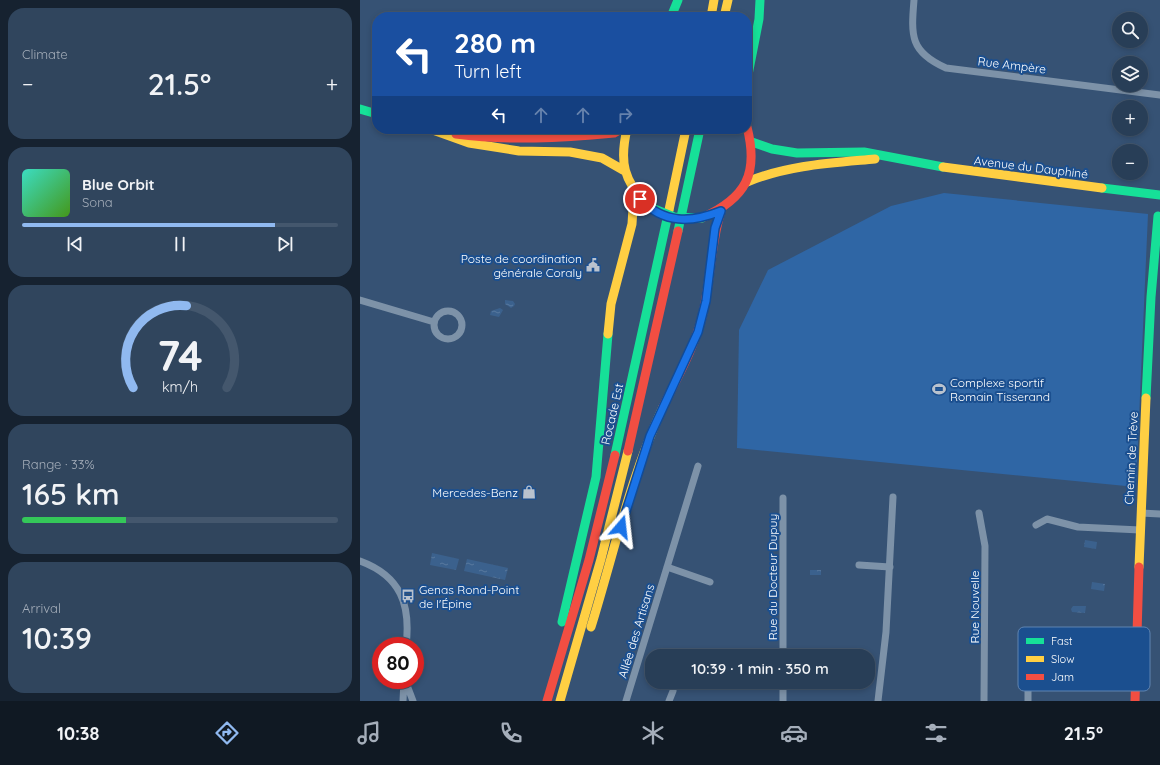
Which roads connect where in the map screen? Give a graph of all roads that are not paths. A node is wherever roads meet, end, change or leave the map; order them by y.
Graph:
1 (678, 0) edge
2 (714, 0) edge
3 (728, 0) edge
4 (760, 0) edge
5 (914, 0) edge
6 (673, 12) edge
7 (711, 12) edge
8 (725, 12) edge
9 (752, 55) edge
10 (1160, 95) edge
11 (360, 110) edge
12 (372, 113) edge
13 (445, 134) edge
14 (455, 134) edge
15 (590, 134) edge
16 (626, 134) edge
17 (685, 134) edge
18 (699, 134) edge
19 (749, 134) edge
20 (752, 142) junction
21 (900, 159) junction
22 (624, 170) junction
23 (747, 182) junction
24 (634, 192) junction
25 (1160, 195) edge
26 (721, 211) junction
27 (1158, 216) dead end
28 (360, 300) edge
29 (434, 322) junction
30 (698, 466) dead end
31 (893, 497) dead end
32 (783, 498) dead end
33 (979, 513) dead end
34 (1141, 513) junction
35 (1160, 514) edge
36 (1036, 524) dead end
37 (1140, 530) junction
38 (360, 561) edge
39 (859, 565) dead end
40 (667, 567) junction
41 (890, 567) junction
42 (710, 582) dead end
43 (1137, 627) edge
44 (407, 637) edge
45 (783, 649) edge
46 (570, 669) junction
47 (552, 685) junction
48 (404, 689) edge
49 (408, 689) edge
50 (783, 689) edge
51 (673, 691) dead end
52 (1136, 691) edge
53 (404, 701) edge
54 (413, 701) edge
55 (546, 701) edge
56 (560, 701) edge
57 (626, 701) edge
58 (669, 701) edge
59 (783, 701) edge
60 (878, 701) edge
61 (984, 701) edge
62 (1135, 701) edge

1 - 6 main road
2 - 7 main road
3 - 8 main road
4 - 9 main road
5 - 10 street, Rue Ampère
11 - 12 main road
13 - 22 main road
14 - 15 main road
16 - 22 main road
17 - 47 main road, Rocade Est
18 - 46 main road, Rocade Est
19 - 20 main road
20 - 21 main road, Avenue du Dauphiné
20 - 23 main road
21 - 23 main road, Avenue du Dauphiné
21 - 25 main road, Avenue du Dauphiné
22 - 24 main road
23 - 26 main road
24 - 26 main road, bridge
24 - 47 main road
26 - 46 main road
27 - 34 main road, Chemin de Trève
28 - 29 street
29 - 29 street
30 - 40 street, Allée des Artisans
31 - 41 street
32 - 45 street, Rue du Docteur Dupuy
33 - 61 street, Rue Nouvelle
34 - 35 street
34 - 37 main road, Chemin de Trève
36 - 37 street
37 - 43 main road, Chemin de Trève
38 - 44 street
39 - 41 street
40 - 42 street
40 - 57 street, Allée des Artisans
41 - 60 street
46 - 56 main road, Rocade Est
47 - 55 main road, Rocade Est
48 - 53 street
49 - 54 street
50 - 59 street
51 - 58 street
52 - 62 main road, Chemin de Trève

